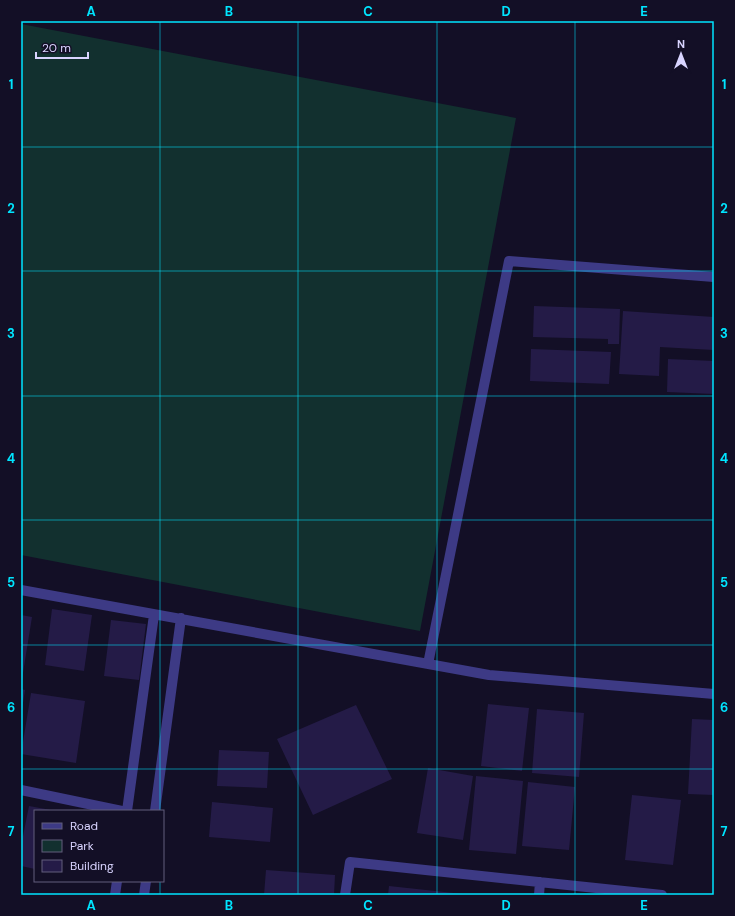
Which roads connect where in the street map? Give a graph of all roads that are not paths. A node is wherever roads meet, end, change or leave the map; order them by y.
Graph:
1 (714, 277) edge
2 (21, 590) edge
3 (154, 615) junction
4 (180, 618) junction
5 (428, 664) junction
6 (714, 694) edge
7 (21, 790) edge
8 (117, 810) edge
9 (127, 810) edge
10 (155, 810) edge
11 (117, 882) edge
12 (146, 882) edge
13 (540, 882) junction
14 (116, 895) edge
15 (144, 895) edge
16 (346, 895) edge
17 (539, 895) edge
18 (662, 895) edge

1 - 5 street
2 - 3 street
3 - 4 street
3 - 9 street
4 - 5 street
4 - 10 street
5 - 6 street
7 - 8 street
11 - 14 street
12 - 15 street
13 - 16 street
13 - 17 street
13 - 18 street

